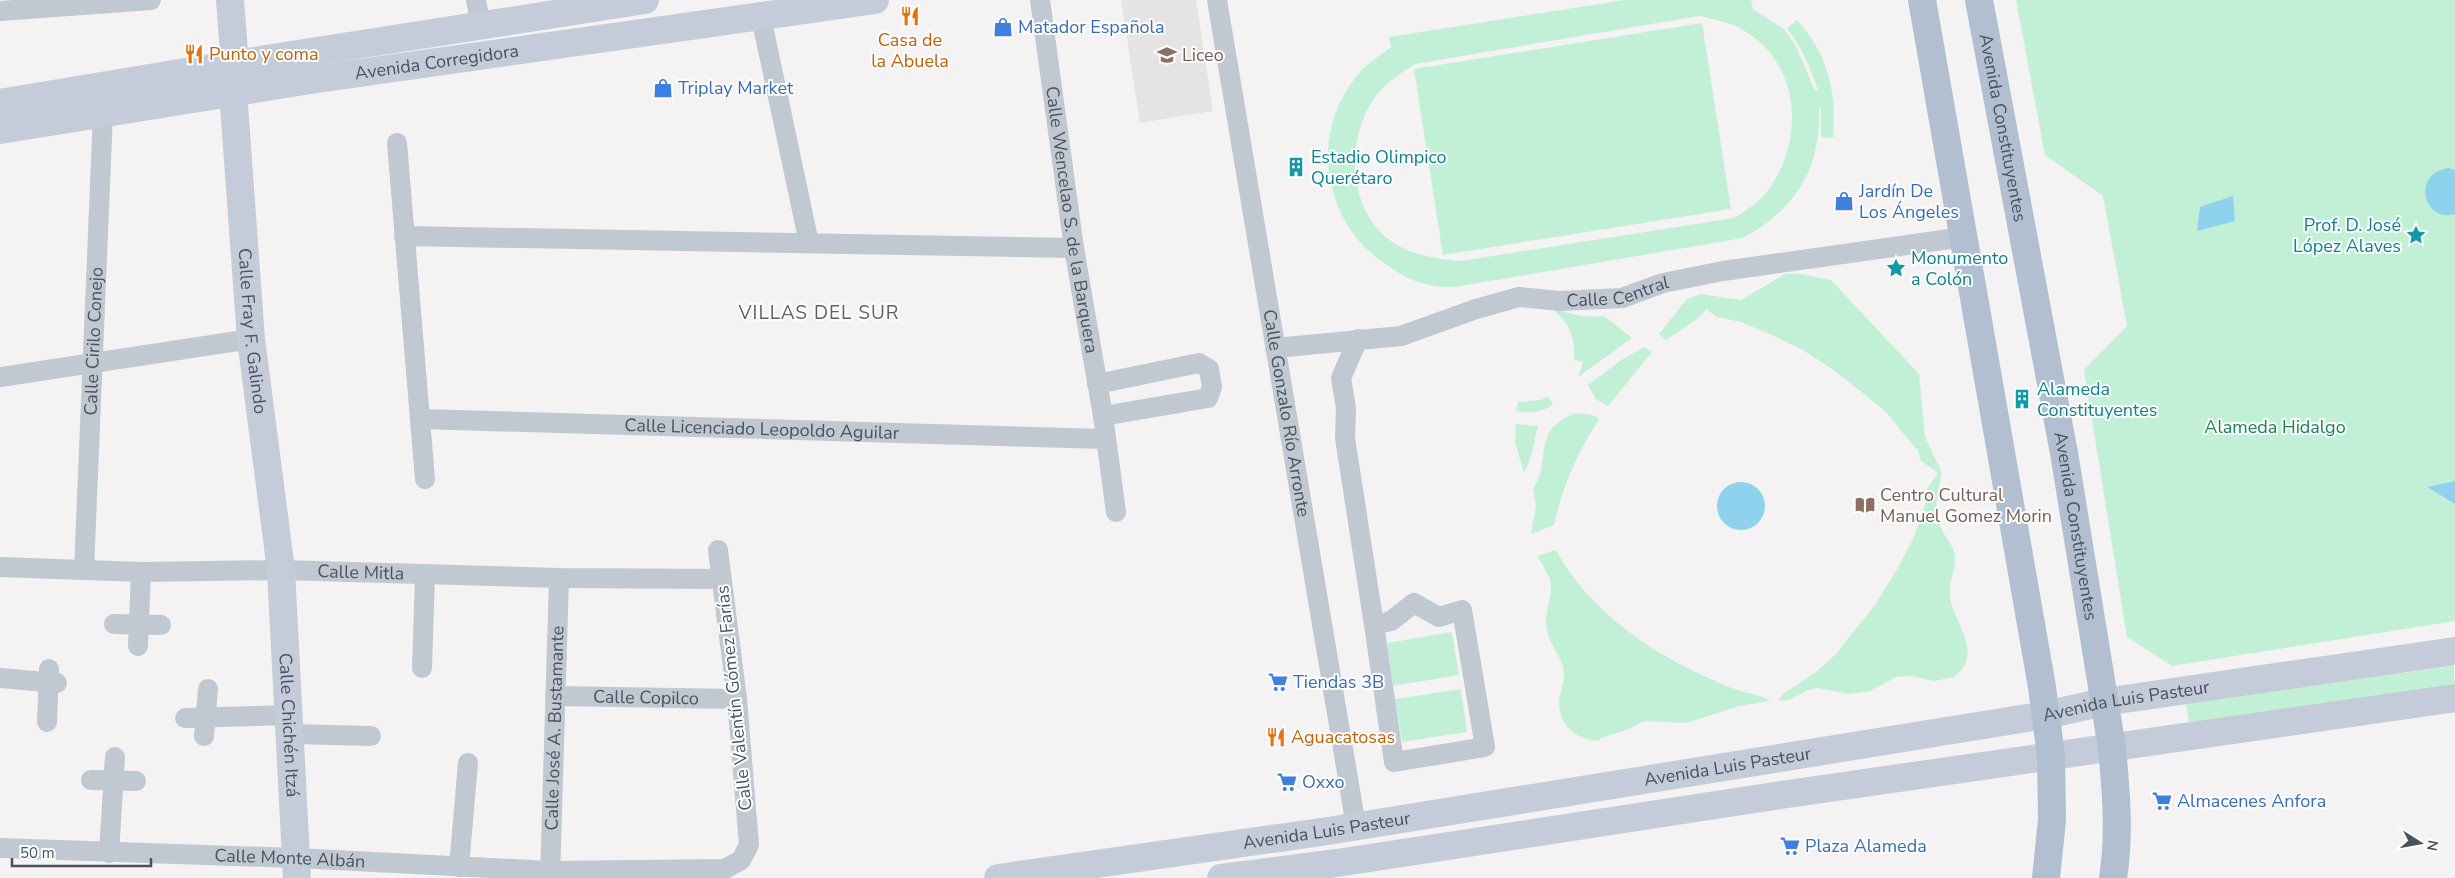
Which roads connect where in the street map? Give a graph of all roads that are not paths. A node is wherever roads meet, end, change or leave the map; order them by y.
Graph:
1 (151, 0) edge
2 (230, 0) edge
3 (645, 0) edge
4 (875, 0) edge
5 (1040, 0) edge
6 (1217, 0) edge
7 (1922, 0) edge
8 (1979, 0) edge
9 (70, 2) edge
10 (0, 11) edge
11 (479, 13) edge
12 (761, 17) junction
13 (234, 64) junction
14 (233, 92) junction
15 (0, 103) edge
16 (103, 113) junction
17 (0, 130) edge
18 (397, 143) dead end
19 (404, 236) junction
20 (1964, 237) junction
21 (809, 243) junction
22 (1074, 248) junction
23 (251, 339) junction
24 (1358, 339) junction
25 (1275, 348) junction
26 (93, 363) junction
27 (0, 378) edge
28 (1097, 384) junction
29 (1103, 416) junction
30 (420, 419) junction
31 (1105, 439) junction
32 (425, 479) dead end
33 (1116, 512) dead end
34 (718, 550) dead end
35 (0, 567) edge
36 (84, 570) junction
37 (281, 570) junction
38 (141, 572) junction
39 (425, 575) junction
40 (559, 578) junction
41 (721, 578) junction
42 (1382, 623) junction
43 (114, 624) dead end
44 (138, 625) junction
45 (161, 625) dead end
46 (138, 646) dead end
47 (2455, 651) edge
48 (422, 668) dead end
49 (0, 678) edge
50 (208, 689) dead end
51 (555, 696) junction
52 (2455, 698) edge
53 (737, 699) junction
54 (2104, 702) junction
55 (2046, 715) junction
56 (185, 718) dead end
57 (48, 722) dead end
58 (290, 725) junction
59 (205, 727) junction
60 (371, 736) dead end
61 (2112, 748) junction
62 (2051, 756) junction
63 (115, 757) dead end
64 (468, 763) dead end
65 (91, 780) dead end
66 (112, 781) junction
67 (136, 781) dead end
68 (1356, 826) junction
69 (749, 845) joint
70 (0, 848) edge
71 (109, 853) junction
72 (459, 867) junction
73 (296, 868) edge
74 (1113, 870) edge
75 (550, 875) edge
76 (1270, 875) edge
77 (998, 878) edge
78 (1221, 878) edge
79 (2046, 878) edge
80 (2113, 878) edge

1 - 9 street
2 - 13 main road, Calle Fray F. Galindo
3 - 11 main road, Avenida Corregidora
4 - 12 main road, Avenida Corregidora
5 - 22 street, Calle Wencelao S. de la Barquera
6 - 25 street, Calle Gonzalo Río Arronte
7 - 20 main road
8 - 54 main road, Avenida Constituyentes
9 - 10 street
11 - 13 main road, Avenida Corregidora
12 - 14 main road, Avenida Corregidora
12 - 21 street
13 - 14 main road, Calle Fray F. Galindo
13 - 15 main road, Avenida Corregidora
14 - 16 main road, Avenida Corregidora
14 - 23 main road, Calle Fray F. Galindo
16 - 17 main road, Avenida Corregidora
16 - 26 street, Calle Cirilo Conejo
18 - 19 street
19 - 21 street
19 - 30 street
20 - 24 street, Calle Central
20 - 55 main road
21 - 22 street
22 - 28 street, Calle Wencelao S. de la Barquera
23 - 26 street
23 - 37 main road, Calle Fray F. Galindo
24 - 25 street, Calle Central
24 - 42 street
25 - 68 street, Calle Gonzalo Río Arronte
26 - 27 street
26 - 36 street, Calle Cirilo Conejo
28 - 29 street, Calle Wencelao S. de la Barquera
28 - 29 street
29 - 31 street, Calle Wencelao S. de la Barquera
30 - 31 street, Calle Licenciado Leopoldo Aguilar
30 - 32 street
31 - 33 street, Calle Wencelao S. de la Barquera
34 - 41 street, Calle Valentín Gómez Farías
35 - 36 street, Calle Mitla
36 - 38 street, Calle Mitla
37 - 38 street, Calle Mitla
37 - 39 street, Calle Mitla
37 - 58 main road, Calle Chichén Itzá
38 - 44 street
39 - 40 street, Calle Mitla
39 - 48 street
40 - 41 street, Calle Mitla
40 - 51 street, Calle José A. Bustamante
41 - 53 street, Calle Valentín Gómez Farías
42 - 42 street
43 - 44 street
44 - 45 street
44 - 46 street
47 - 54 main road, Avenida Luis Pasteur
49 - 57 street
50 - 59 street
51 - 53 street, Calle Copilco
51 - 75 street, Calle José A. Bustamante
52 - 61 main road, Avenida Luis Pasteur
53 - 69 street, Calle Valentín Gómez Farías
54 - 55 main road, Avenida Luis Pasteur
54 - 61 main road, Avenida Constituyentes
55 - 62 main road
55 - 68 main road, Avenida Luis Pasteur
56 - 59 street
58 - 59 street
58 - 60 street
58 - 73 main road, Calle Chichén Itzá
61 - 62 main road, Avenida Luis Pasteur
61 - 80 main road, Avenida Constituyentes
62 - 76 main road, Avenida Luis Pasteur
62 - 79 main road
63 - 66 street
64 - 72 street
65 - 66 street
66 - 67 street
66 - 71 street
68 - 74 main road, Avenida Luis Pasteur
69 - 75 street, Calle Monte Albán
70 - 71 street, Calle Monte Albán
71 - 73 street, Calle Monte Albán
72 - 73 street, Calle Monte Albán
72 - 75 street, Calle Monte Albán
74 - 77 main road, Avenida Luis Pasteur
76 - 78 main road, Avenida Luis Pasteur

